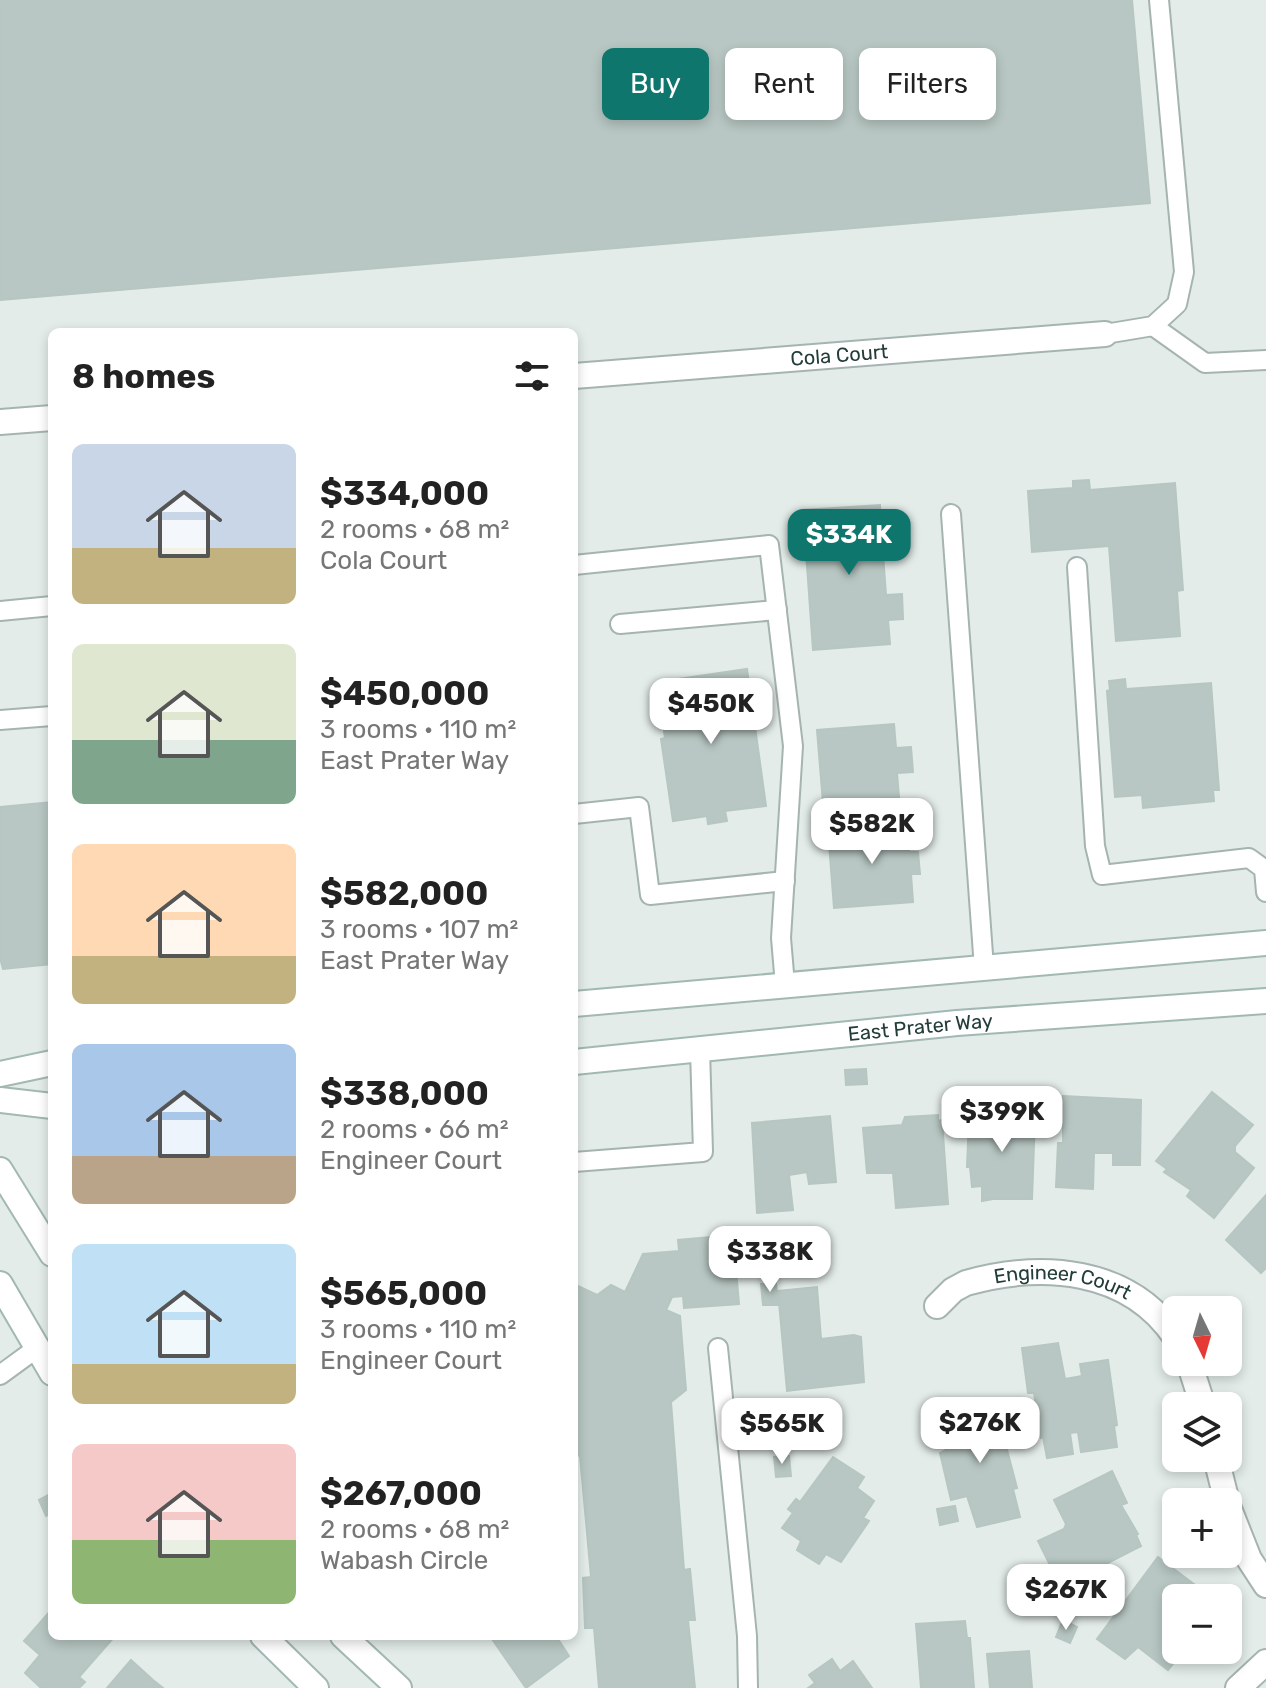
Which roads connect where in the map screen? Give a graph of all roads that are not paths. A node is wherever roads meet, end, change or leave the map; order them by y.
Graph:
1 (1159, 0) edge
2 (1153, 326) junction
3 (1105, 334) joint
4 (1266, 360) edge
5 (578, 376) edge
6 (48, 418) edge
7 (0, 422) edge
8 (951, 514) dead end
9 (578, 565) edge
10 (1077, 567) dead end
11 (48, 606) edge
12 (777, 610) junction
13 (0, 611) edge
14 (620, 624) dead end
15 (48, 716) edge
16 (0, 720) edge
17 (578, 814) edge
18 (785, 881) junction
19 (1266, 892) edge
20 (1266, 943) edge
21 (984, 968) junction
22 (785, 985) junction
23 (1266, 1001) edge
24 (578, 1004) edge
25 (700, 1049) junction
26 (578, 1062) edge
27 (48, 1064) edge
28 (0, 1074) edge
29 (0, 1100) edge
30 (48, 1106) edge
31 (578, 1162) edge
32 (0, 1170) edge
33 (48, 1248) edge
34 (0, 1284) edge
35 (937, 1306) dead end
36 (1162, 1322) edge
37 (37, 1348) junction
38 (718, 1348) dead end
39 (48, 1366) edge
40 (0, 1375) edge
41 (1242, 1541) edge
42 (1266, 1585) edge
43 (267, 1640) edge
44 (347, 1640) edge
45 (356, 1640) edge
46 (368, 1659) junction
47 (1266, 1662) edge
48 (316, 1688) edge
49 (399, 1688) edge
50 (748, 1688) edge
51 (1238, 1688) edge

1 - 2 lane
2 - 3 lane
2 - 4 lane
3 - 5 main road, Cola Court
6 - 7 main road
8 - 21 lane
9 - 12 lane
10 - 19 lane
11 - 13 lane
12 - 14 lane
12 - 18 lane
15 - 16 lane
17 - 18 lane
18 - 22 lane
20 - 21 main road
21 - 22 main road
22 - 24 main road
23 - 25 main road, East Prater Way
25 - 26 main road, East Prater Way
25 - 31 lane
27 - 28 main road
29 - 30 main road
32 - 33 main road
34 - 37 main road
35 - 36 main road, Engineer Court
37 - 39 main road
37 - 40 lane
38 - 50 lane
41 - 42 main road
43 - 48 main road
44 - 46 main road
45 - 46 main road
46 - 49 main road
47 - 51 main road

